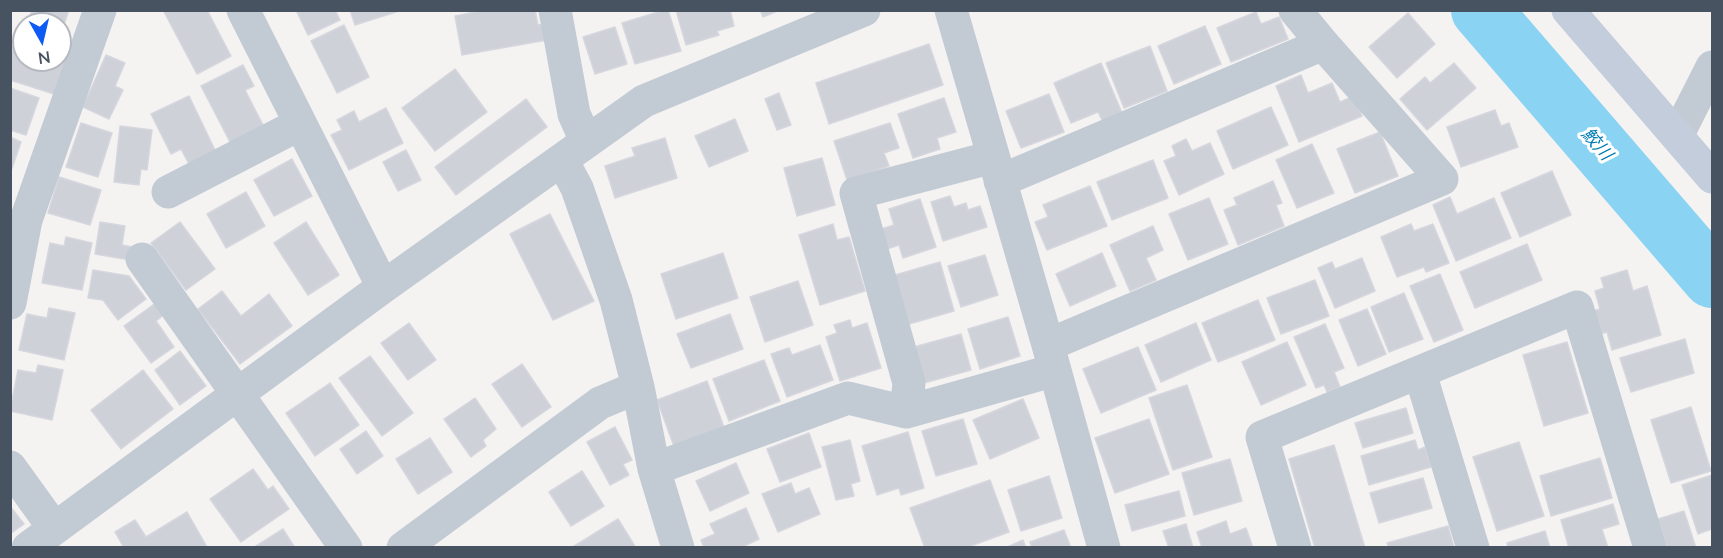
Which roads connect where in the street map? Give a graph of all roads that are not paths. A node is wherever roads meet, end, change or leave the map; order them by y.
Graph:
1 (100, 10) edge
2 (243, 10) edge
3 (555, 10) edge
4 (864, 10) edge
5 (951, 10) edge
6 (1295, 10) edge
7 (1568, 10) edge
8 (829, 17) edge
9 (1323, 44) junction
10 (1713, 67) edge
11 (300, 124) junction
12 (1677, 136) junction
13 (574, 150) junction
14 (996, 169) junction
15 (1713, 177) edge
16 (168, 192) dead end
17 (142, 259) dead end
18 (383, 287) junction
19 (10, 303) edge
20 (1052, 357) junction
21 (1420, 373) junction
22 (638, 387) junction
23 (239, 394) junction
24 (906, 412) junction
25 (10, 466) edge
26 (654, 469) junction
27 (49, 539) edge
28 (346, 548) edge
29 (403, 548) edge
30 (678, 548) edge
31 (1104, 548) edge
32 (1295, 548) edge
33 (1473, 548) edge
34 (1650, 548) edge

1 - 19 street
2 - 11 street
3 - 13 street
4 - 8 street
5 - 14 street
6 - 9 street
7 - 12 street
8 - 13 street
9 - 14 street
9 - 20 street
10 - 12 street
11 - 16 street
11 - 18 street
12 - 15 street
13 - 18 street
13 - 22 street
14 - 20 street
14 - 24 street
17 - 23 street
18 - 23 street
20 - 24 street
20 - 31 street
21 - 32 street
21 - 33 street
21 - 34 street
22 - 26 street
22 - 29 street
23 - 27 street
23 - 28 street
24 - 26 street
25 - 27 street
26 - 30 street

